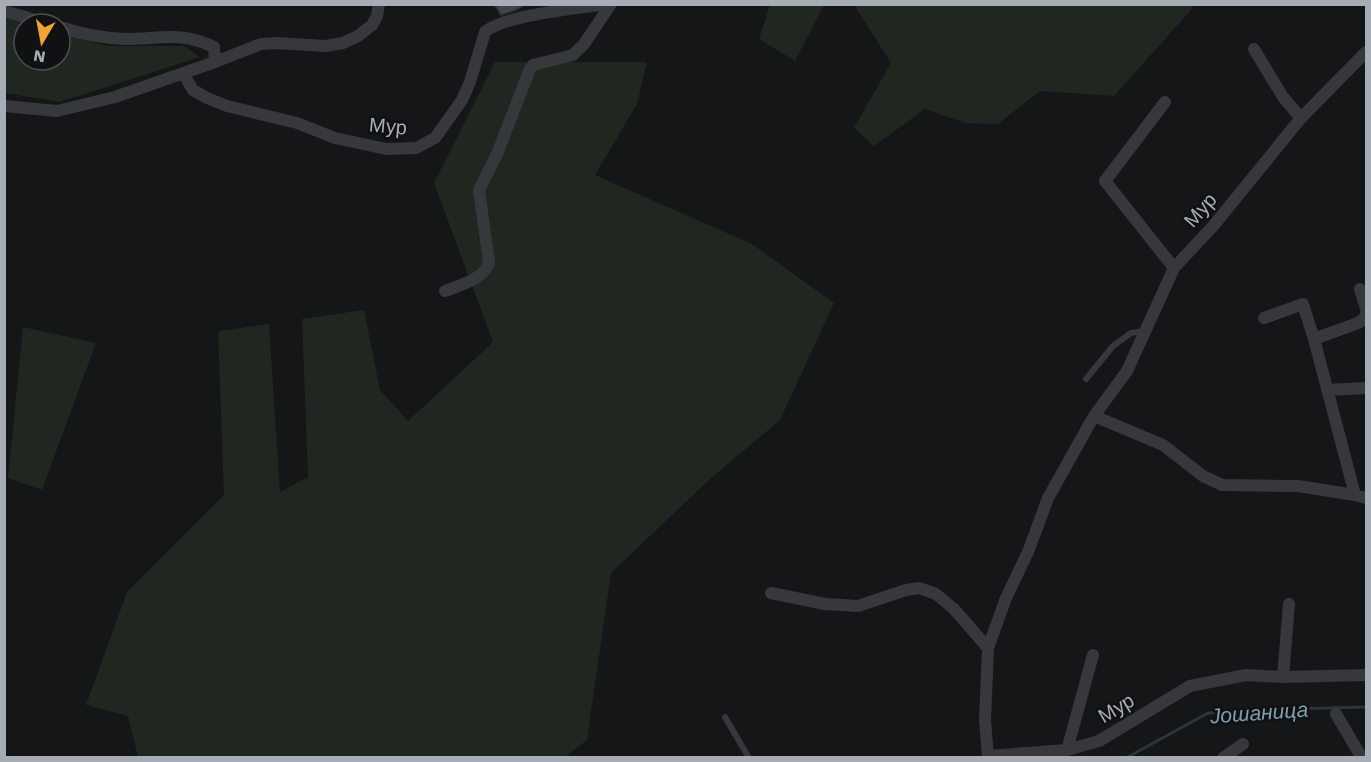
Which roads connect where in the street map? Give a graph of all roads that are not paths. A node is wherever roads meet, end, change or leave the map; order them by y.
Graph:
1 (379, 4) edge
2 (604, 4) edge
3 (611, 4) edge
4 (72, 31) edge
5 (1254, 49) dead end
6 (1366, 52) edge
7 (215, 63) junction
8 (183, 74) junction
9 (1165, 102) dead end
10 (4, 106) edge
11 (1301, 118) junction
12 (1174, 268) junction
13 (1360, 289) dead end
14 (445, 291) dead end
15 (1366, 309) edge
16 (1366, 314) edge
17 (1264, 318) dead end
18 (1144, 331) junction
19 (1314, 339) junction
20 (1086, 379) dead end
21 (1366, 388) edge
22 (1327, 390) junction
23 (1094, 416) junction
24 (1361, 496) edge
25 (771, 593) dead end
26 (1288, 604) dead end
27 (988, 648) junction
28 (1093, 655) dead end
29 (1366, 675) edge
30 (1283, 677) junction
31 (1336, 714) dead end
32 (724, 717) dead end
33 (1243, 744) dead end
34 (1067, 750) junction
35 (987, 757) edge
36 (749, 758) edge
37 (1223, 758) edge
38 (1362, 758) edge

1 - 7 street
2 - 8 street, Мур
3 - 14 street
4 - 7 street
5 - 11 street
6 - 11 street, Мур
7 - 8 street
8 - 10 street
9 - 12 street
11 - 12 street, Мур
12 - 18 street, Мур
13 - 15 street
16 - 19 street
17 - 19 street
18 - 20 lane
18 - 23 street, Мур
19 - 22 street
21 - 22 street
22 - 24 street
23 - 24 street
23 - 27 street, Мур
25 - 27 street
26 - 30 street
27 - 35 street, Мур
28 - 34 street
29 - 30 street, Мур
30 - 34 street, Мур
31 - 38 street
32 - 36 lane
33 - 37 street
34 - 35 street, Мур

